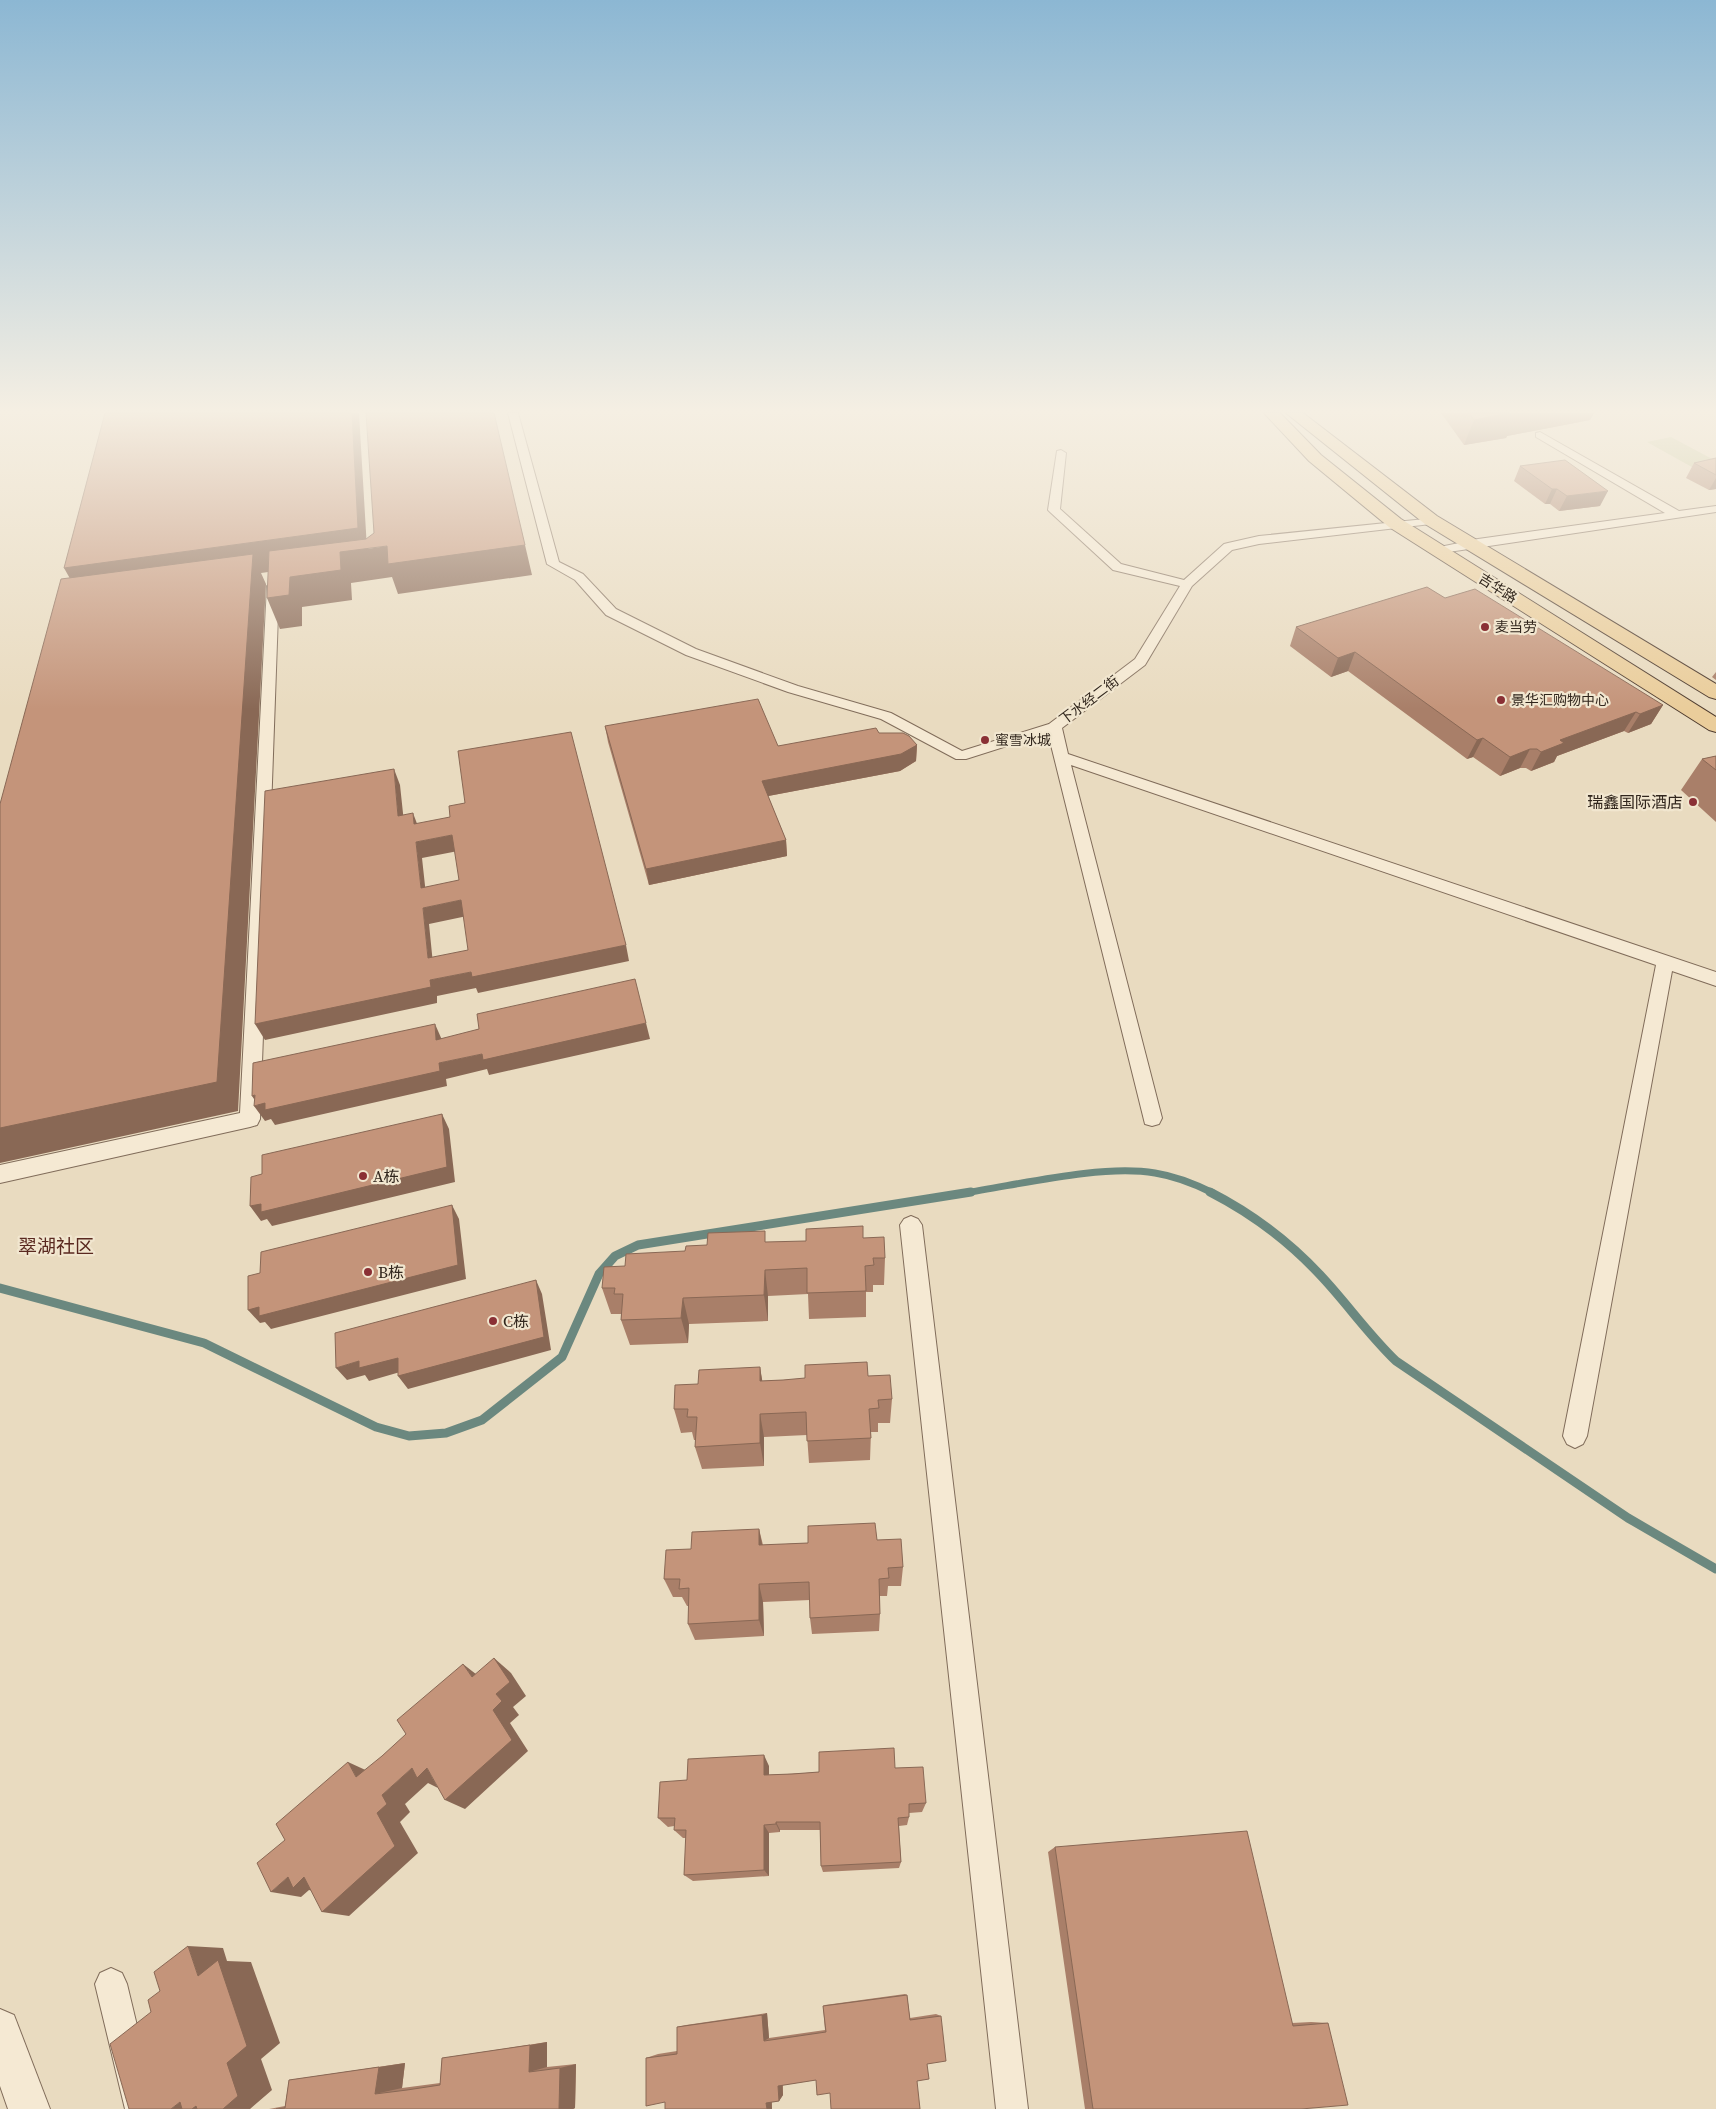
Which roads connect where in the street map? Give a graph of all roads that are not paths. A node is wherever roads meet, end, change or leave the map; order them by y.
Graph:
1 (540, 511) edge
2 (1056, 511) edge
3 (1381, 511) edge
4 (1420, 511) edge
5 (1672, 511) edge
6 (1697, 511) edge
7 (1676, 514) junction
8 (1431, 520) junction
9 (1395, 523) junction
10 (1471, 544) junction
11 (1439, 551) junction
12 (273, 577) edge
13 (1187, 584) junction
14 (1716, 693) edge
15 (904, 726) joint
16 (1716, 726) edge
17 (1054, 727) junction
18 (1062, 757) junction
19 (1665, 962) junction
20 (1716, 979) edge
21 (1152, 1118) dead end
22 (0, 1174) edge
23 (911, 1225) dead end
24 (1575, 1436) dead end
25 (111, 1984) dead end
26 (0, 2029) edge
27 (29, 2109) edge
28 (141, 2109) edge
29 (1012, 2109) edge

1 - 15 street
2 - 13 street
3 - 9 main road, 吉华路
4 - 8 main road, 吉华路
5 - 7 street
6 - 7 street
7 - 10 street
8 - 9 street, 下水经二街
8 - 10 main road, 吉华路
9 - 11 main road, 吉华路
9 - 13 street, 下水经二街
10 - 11 street
10 - 14 main road, 吉华路
11 - 16 main road, 吉华路
12 - 22 street
13 - 17 street, 下水经二街
15 - 17 street, 下水经二街
17 - 18 street
18 - 19 street
18 - 21 street
19 - 20 street
19 - 24 street
23 - 29 street
25 - 28 street
26 - 27 street

